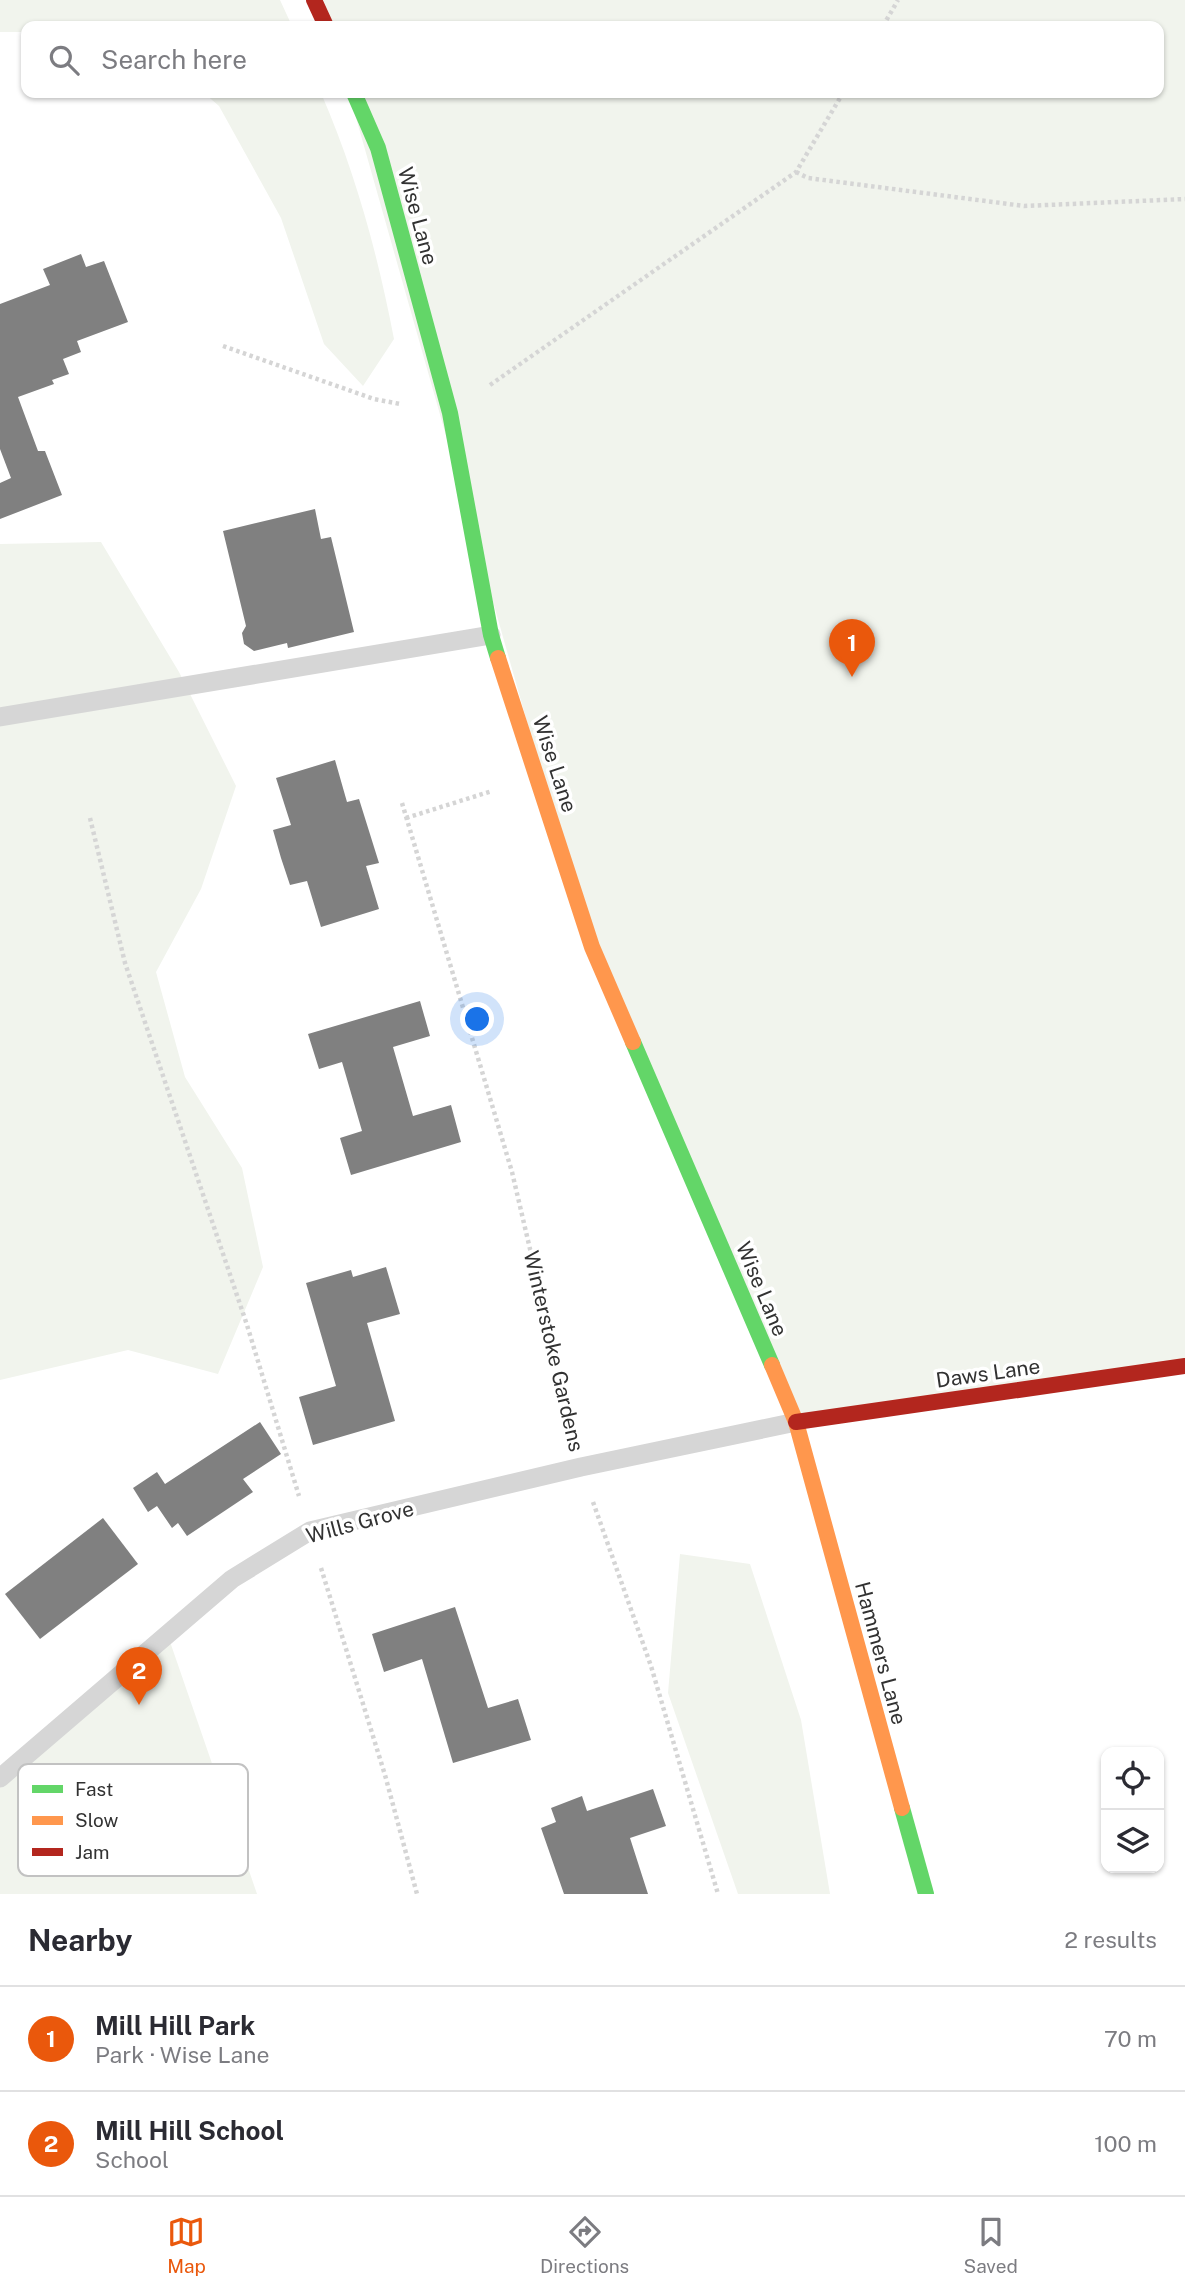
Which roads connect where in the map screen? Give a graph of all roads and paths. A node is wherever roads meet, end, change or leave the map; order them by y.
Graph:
1 (314, 0) edge
2 (898, 0) edge
3 (324, 21) edge
4 (886, 21) edge
5 (356, 98) edge
6 (840, 98) edge
7 (796, 172) junction
8 (1185, 199) edge
9 (223, 346) dead end
10 (450, 413) junction
11 (491, 635) junction
12 (0, 718) edge
13 (472, 797) dead end
14 (402, 803) dead end
15 (90, 818) dead end
16 (406, 818) junction
17 (1185, 1366) edge
18 (796, 1422) junction
19 (581, 1467) junction
20 (310, 1531) junction
21 (0, 1778) edge
22 (417, 1894) edge
23 (718, 1894) edge
24 (926, 1894) edge

1 - 3 street
2 - 4 path
5 - 10 street, Wise Lane
6 - 7 path
7 - 8 path
7 - 10 path
9 - 10 path
10 - 11 street, Wise Lane
11 - 12 lane
11 - 18 street, Wise Lane
13 - 16 path
14 - 16 path, Winterstoke Gardens
15 - 20 path
16 - 19 path, Winterstoke Gardens
17 - 18 street, Daws Lane
18 - 19 lane, Wills Grove
18 - 24 street, Hammers Lane
19 - 20 lane, Wills Grove
19 - 23 path, Winterstoke Gardens
20 - 21 lane, Wills Grove
20 - 22 path

